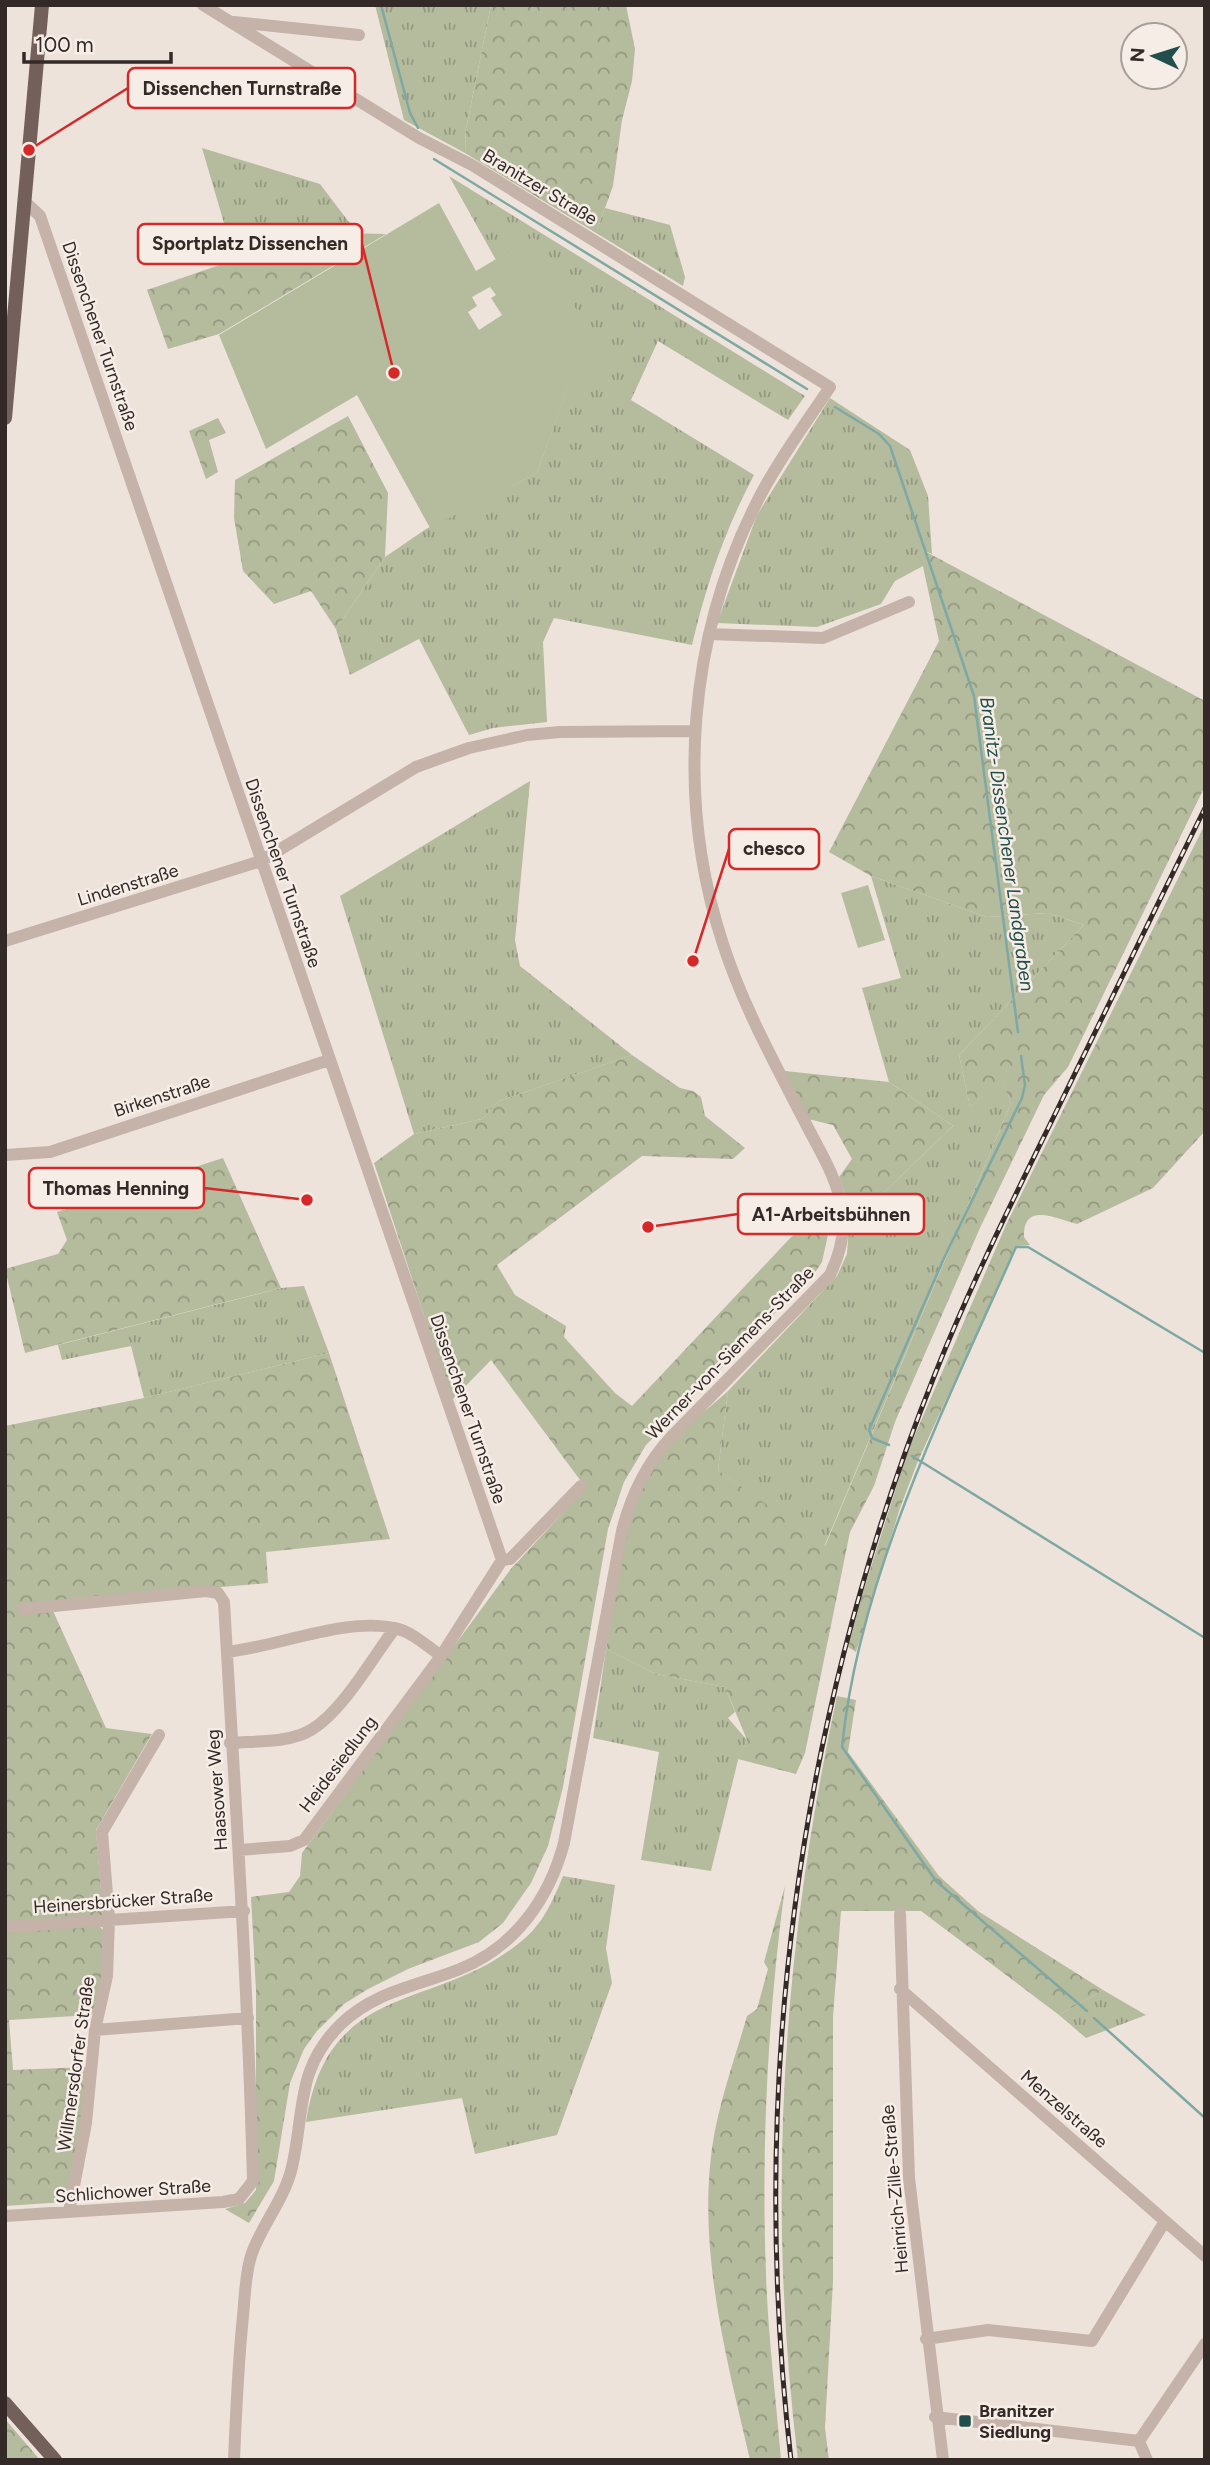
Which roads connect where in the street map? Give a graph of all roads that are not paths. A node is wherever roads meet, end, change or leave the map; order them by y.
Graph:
1 (42, 5) edge
2 (203, 5) edge
3 (229, 21) junction
4 (359, 35) dead end
5 (25, 202) junction
6 (830, 387) joint
7 (5, 418) edge
8 (909, 602) dead end
9 (709, 634) junction
10 (695, 731) junction
11 (261, 861) junction
12 (5, 941) edge
13 (329, 1060) junction
14 (5, 1156) edge
15 (581, 1486) dead end
16 (502, 1560) junction
17 (24, 1609) dead end
18 (396, 1628) junction
19 (227, 1652) junction
20 (441, 1656) junction
21 (159, 1735) dead end
22 (230, 1742) junction
23 (239, 1850) junction
24 (244, 1911) junction
25 (900, 1914) dead end
26 (109, 1919) junction
27 (5, 1927) edge
28 (900, 1989) junction
29 (248, 2018) junction
30 (95, 2030) junction
31 (253, 2181) joint
32 (69, 2212) junction
33 (5, 2216) edge
34 (1165, 2221) junction
35 (1205, 2256) edge
36 (926, 2339) junction
37 (1205, 2344) edge
38 (5, 2403) edge
39 (935, 2417) junction
40 (1139, 2441) junction
41 (55, 2460) edge
42 (234, 2460) edge
43 (943, 2460) edge
44 (1147, 2460) edge

1 - 5 main road
2 - 3 street, Branitzer Straße
3 - 4 street, Branitzer Straße
3 - 6 street, Branitzer Straße
5 - 7 main road
5 - 11 street, Dissenchener Turnstraße
6 - 9 street, Werner-von-Siemens-Straße
8 - 9 street
9 - 10 street, Werner-von-Siemens-Straße
10 - 11 street, Lindenstraße
10 - 42 street, Werner-von-Siemens-Straße
11 - 12 street, Lindenstraße
11 - 13 street, Dissenchener Turnstraße
13 - 14 street, Birkenstraße
13 - 16 street, Dissenchener Turnstraße
15 - 16 street, Heidesiedlung
16 - 20 street, Heidesiedlung
17 - 19 street, Haasower Weg
18 - 19 street
18 - 20 street
18 - 22 street, Heidesiedlung
19 - 22 street, Haasower Weg
20 - 23 street, Heidesiedlung
21 - 26 street, Willmersdorfer Straße
22 - 23 street, Haasower Weg
23 - 24 street, Haasower Weg
24 - 26 street, Heinersbrücker Straße
24 - 29 street, Haasower Weg
25 - 28 street, Heinrich-Zille-Straße
26 - 27 street, Heinersbrücker Straße
26 - 30 street, Willmersdorfer Straße
28 - 34 street, Menzelstraße
28 - 36 street, Heinrich-Zille-Straße
29 - 30 street
29 - 31 street, Haasower Weg
30 - 32 street, Willmersdorfer Straße
31 - 32 street, Schlichower Straße
32 - 33 street, Schlichower Straße
34 - 35 street, Menzelstraße
34 - 36 street
36 - 39 street, Heinrich-Zille-Straße
37 - 40 street
38 - 41 main road
39 - 40 street
39 - 43 street, Heinrich-Zille-Straße
40 - 44 street

